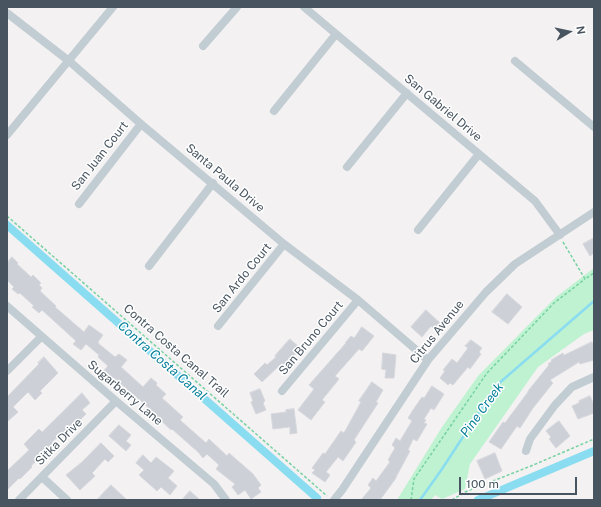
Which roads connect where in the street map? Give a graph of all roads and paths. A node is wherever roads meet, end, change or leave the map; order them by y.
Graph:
1 (113, 7) edge
2 (237, 7) edge
3 (304, 7) edge
4 (7, 13) edge
5 (336, 34) junction
6 (203, 46) dead end
7 (69, 60) junction
8 (515, 62) dead end
9 (407, 93) junction
10 (274, 111) dead end
11 (141, 124) junction
12 (594, 127) edge
13 (7, 135) edge
14 (479, 154) junction
15 (347, 167) dead end
16 (213, 183) junction
17 (79, 204) dead end
18 (594, 212) edge
19 (7, 216) edge
20 (418, 230) dead end
21 (560, 235) junction
22 (284, 244) junction
23 (149, 266) dead end
24 (594, 273) edge
25 (585, 280) junction
26 (358, 300) junction
27 (7, 306) edge
28 (218, 326) dead end
29 (41, 337) junction
30 (428, 360) junction
31 (7, 371) edge
32 (594, 377) edge
33 (282, 392) dead end
34 (116, 401) junction
35 (594, 439) edge
36 (526, 451) dead end
37 (42, 477) junction
38 (331, 498) edge
39 (19, 500) edge
40 (67, 500) edge
41 (226, 500) edge
42 (411, 500) edge
43 (452, 500) edge

1 - 7 street
2 - 6 street
3 - 5 street, San Gabriel Drive
4 - 7 street, Santa Paula Drive
5 - 9 street, San Gabriel Drive
5 - 10 street
7 - 11 street, Santa Paula Drive
7 - 13 street
8 - 12 street
9 - 14 street, San Gabriel Drive
9 - 15 street
11 - 16 street, Santa Paula Drive
11 - 17 street, San Juan Court
14 - 20 street
14 - 21 street, San Gabriel Drive
16 - 22 street, Santa Paula Drive
16 - 23 street
18 - 21 street, Citrus Avenue
19 - 38 path, Contra Costa Canal Trail
21 - 25 path
21 - 30 street, Citrus Avenue
22 - 26 street, Santa Paula Drive
22 - 28 street, San Ardo Court
24 - 25 path
25 - 42 path
26 - 30 street, Santa Paula Drive
26 - 33 street, San Bruno Court
27 - 29 street, Sugarberry Lane
29 - 31 street
29 - 34 street, Sugarberry Lane
30 - 38 street, Citrus Avenue
32 - 36 street
34 - 37 street, Sitka Drive
34 - 41 street, Sugarberry Lane
35 - 43 path
37 - 39 street, Sitka Drive
37 - 40 street

